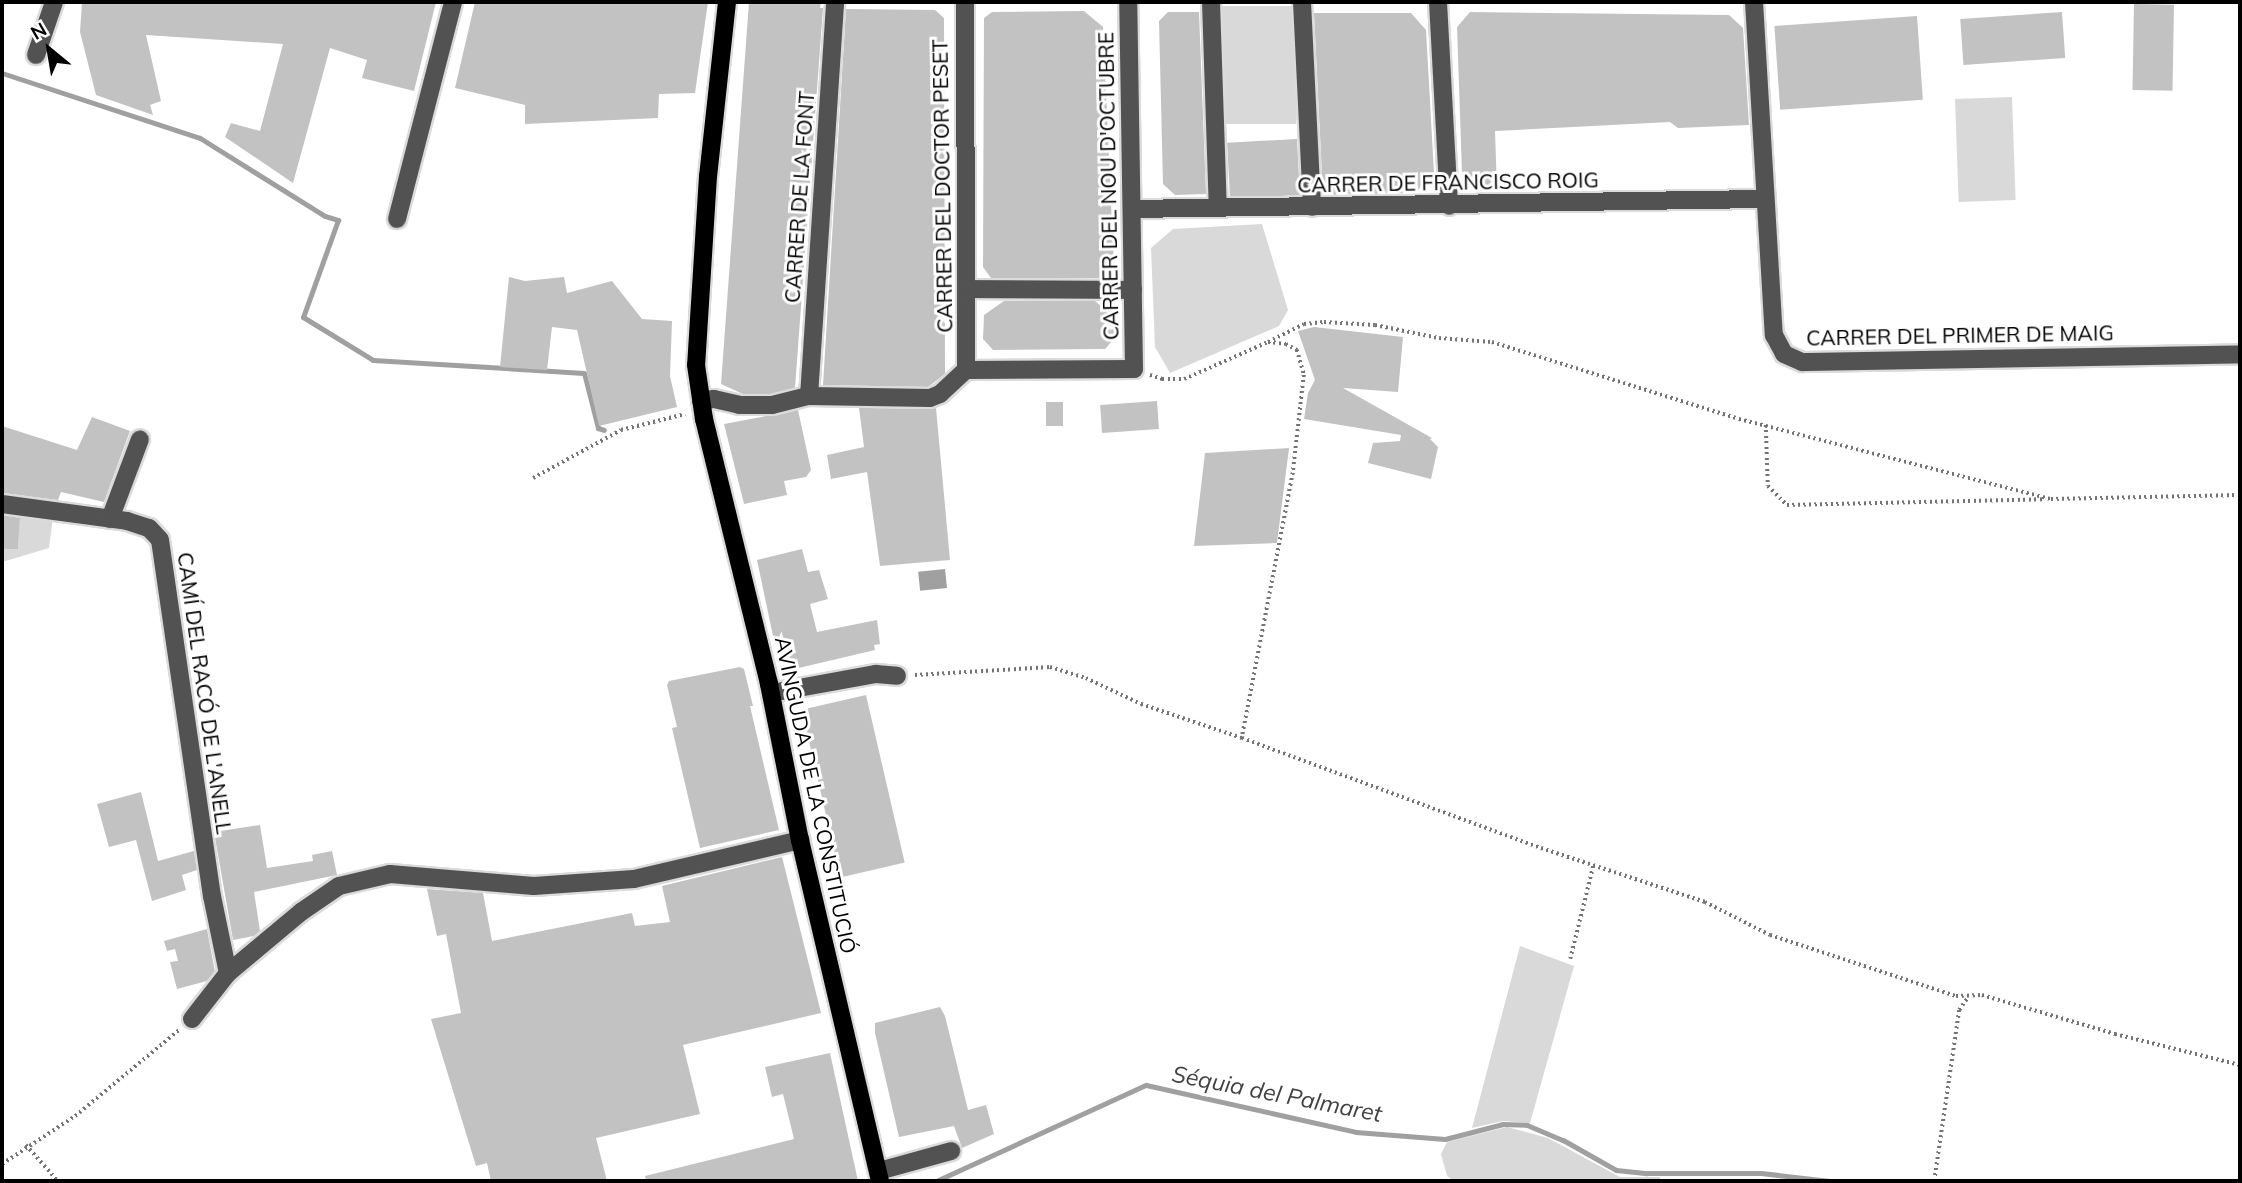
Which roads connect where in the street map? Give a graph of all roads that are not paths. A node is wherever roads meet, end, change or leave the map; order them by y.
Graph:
1 (54, 2) edge
2 (453, 2) edge
3 (727, 2) edge
4 (835, 2) edge
5 (965, 2) edge
6 (1128, 2) edge
7 (1211, 2) edge
8 (1302, 2) edge
9 (1438, 2) edge
10 (1754, 2) edge
11 (36, 55) dead end
12 (1764, 199) junction
13 (1449, 206) junction
14 (1312, 207) junction
15 (1218, 208) junction
16 (1132, 209) junction
17 (397, 219) dead end
18 (967, 289) junction
19 (1133, 290) junction
20 (2240, 354) edge
21 (966, 370) junction
22 (809, 396) junction
23 (703, 410) junction
24 (140, 439) dead end
25 (2, 504) edge
26 (110, 519) junction
27 (897, 677) road end
28 (771, 693) junction
29 (800, 840) junction
30 (228, 973) junction
31 (192, 1019) road end
32 (951, 1151) dead end
33 (879, 1176) edge

1 - 11 street
2 - 17 street
3 - 23 main road, AVINGUDA DE LA CONSTITUCIÓ
4 - 22 street, CARRER DE LA FONT
5 - 18 street, CARRER DEL DOCTOR PESET
6 - 16 street, CARRER DEL NOU D'OCTUBRE
7 - 15 street
8 - 14 street
9 - 13 street
10 - 12 street, CARRER DEL PRIMER DE MAIG
12 - 13 street, CARRER DE FRANCISCO ROIG
12 - 20 street, CARRER DEL PRIMER DE MAIG
13 - 14 street, CARRER DE FRANCISCO ROIG
14 - 15 street, CARRER DE FRANCISCO ROIG
15 - 16 street, CARRER DE FRANCISCO ROIG
16 - 19 street, CARRER DEL NOU D'OCTUBRE
18 - 19 street
18 - 21 street, CARRER DEL DOCTOR PESET
19 - 21 street, CARRER DEL NOU D'OCTUBRE
21 - 22 street
22 - 23 street
23 - 28 main road, AVINGUDA DE LA CONSTITUCIÓ
24 - 26 street
25 - 26 street, CAMÍ DEL RACÓ DE L'ANELL
26 - 30 street, CAMÍ DEL RACÓ DE L'ANELL
27 - 28 street
28 - 29 main road, AVINGUDA DE LA CONSTITUCIÓ
29 - 30 street
29 - 33 main road, AVINGUDA DE LA CONSTITUCIÓ
30 - 31 street
32 - 33 street

